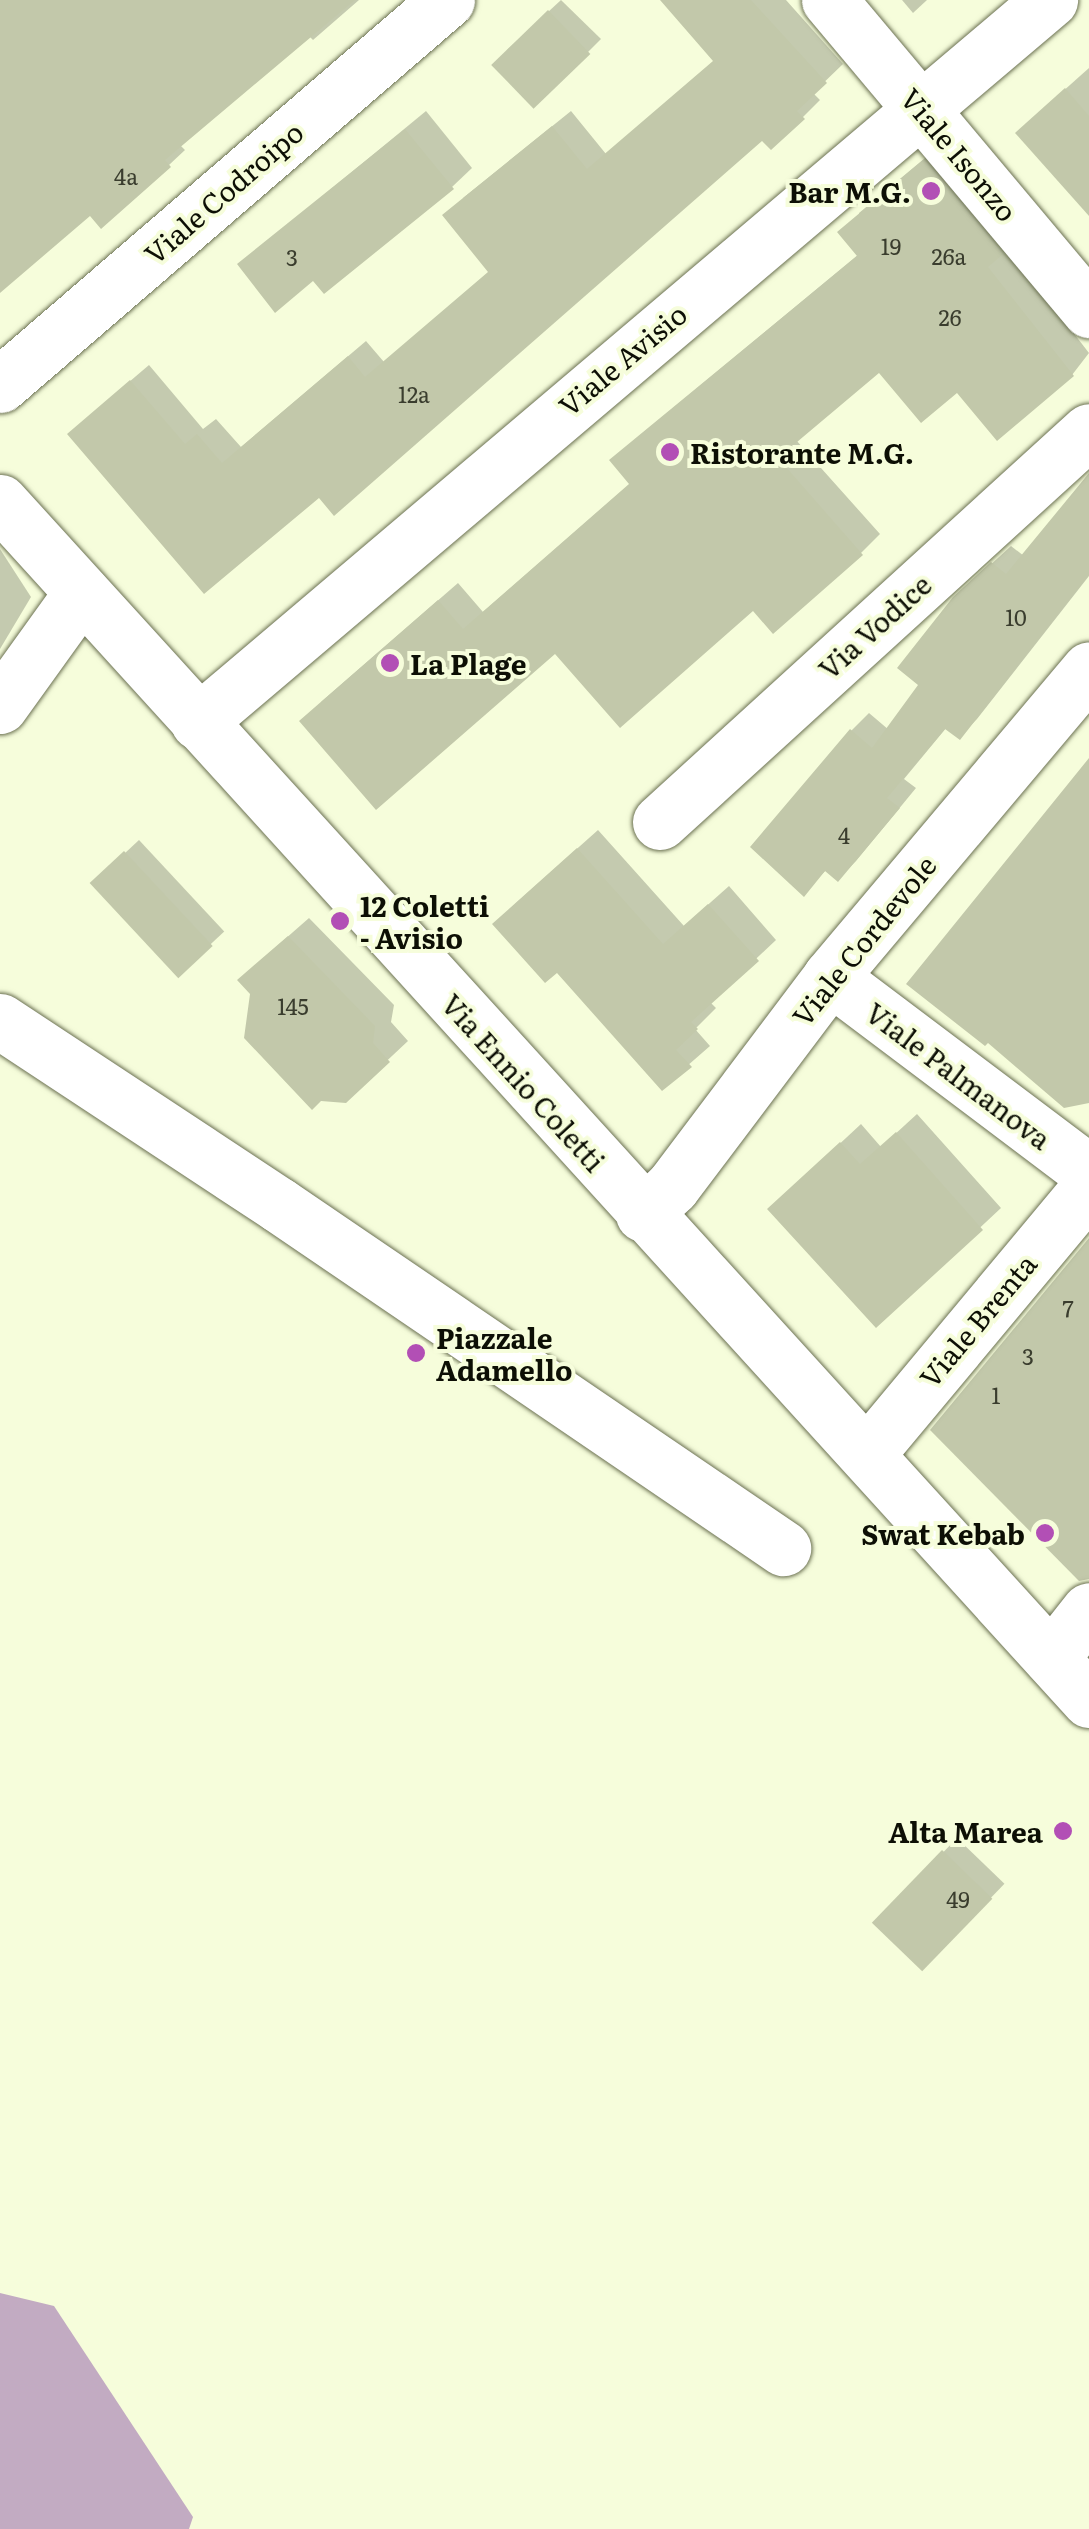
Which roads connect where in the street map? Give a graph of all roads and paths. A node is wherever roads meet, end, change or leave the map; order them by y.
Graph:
1 (447, 0) edge
2 (829, 0) edge
3 (1050, 0) edge
4 (920, 106) junction
5 (1089, 310) edge
6 (0, 385) edge
7 (1089, 431) edge
8 (0, 502) edge
9 (82, 592) junction
10 (1089, 669) edge
11 (0, 706) edge
12 (198, 722) junction
13 (660, 822) dead end
14 (830, 978) junction
15 (0, 1021) edge
16 (1089, 1172) edge
17 (1089, 1188) edge
18 (643, 1214) junction
19 (866, 1454) junction
20 (783, 1548) dead end
21 (1089, 1610) edge
22 (1051, 1658) junction
23 (1089, 1700) edge

1 - 6 street, Viale Codroipo
2 - 4 street, Viale Isonzo
3 - 4 street, Viale Avisio
4 - 5 street, Viale Isonzo
4 - 12 street, Viale Avisio
7 - 13 street, Via Vodice
8 - 9 street, Via Ennio Coletti
9 - 11 street
9 - 12 street, Via Ennio Coletti
10 - 14 street, Viale Cordevole
12 - 18 street, Via Ennio Coletti
14 - 16 street, Viale Palmanova
14 - 18 street, Viale Cordevole
15 - 20 street
17 - 19 street, Viale Brenta
18 - 19 street, Via Ennio Coletti
19 - 22 street, Via Ennio Coletti
21 - 22 street
22 - 23 street, Via Ennio Coletti

